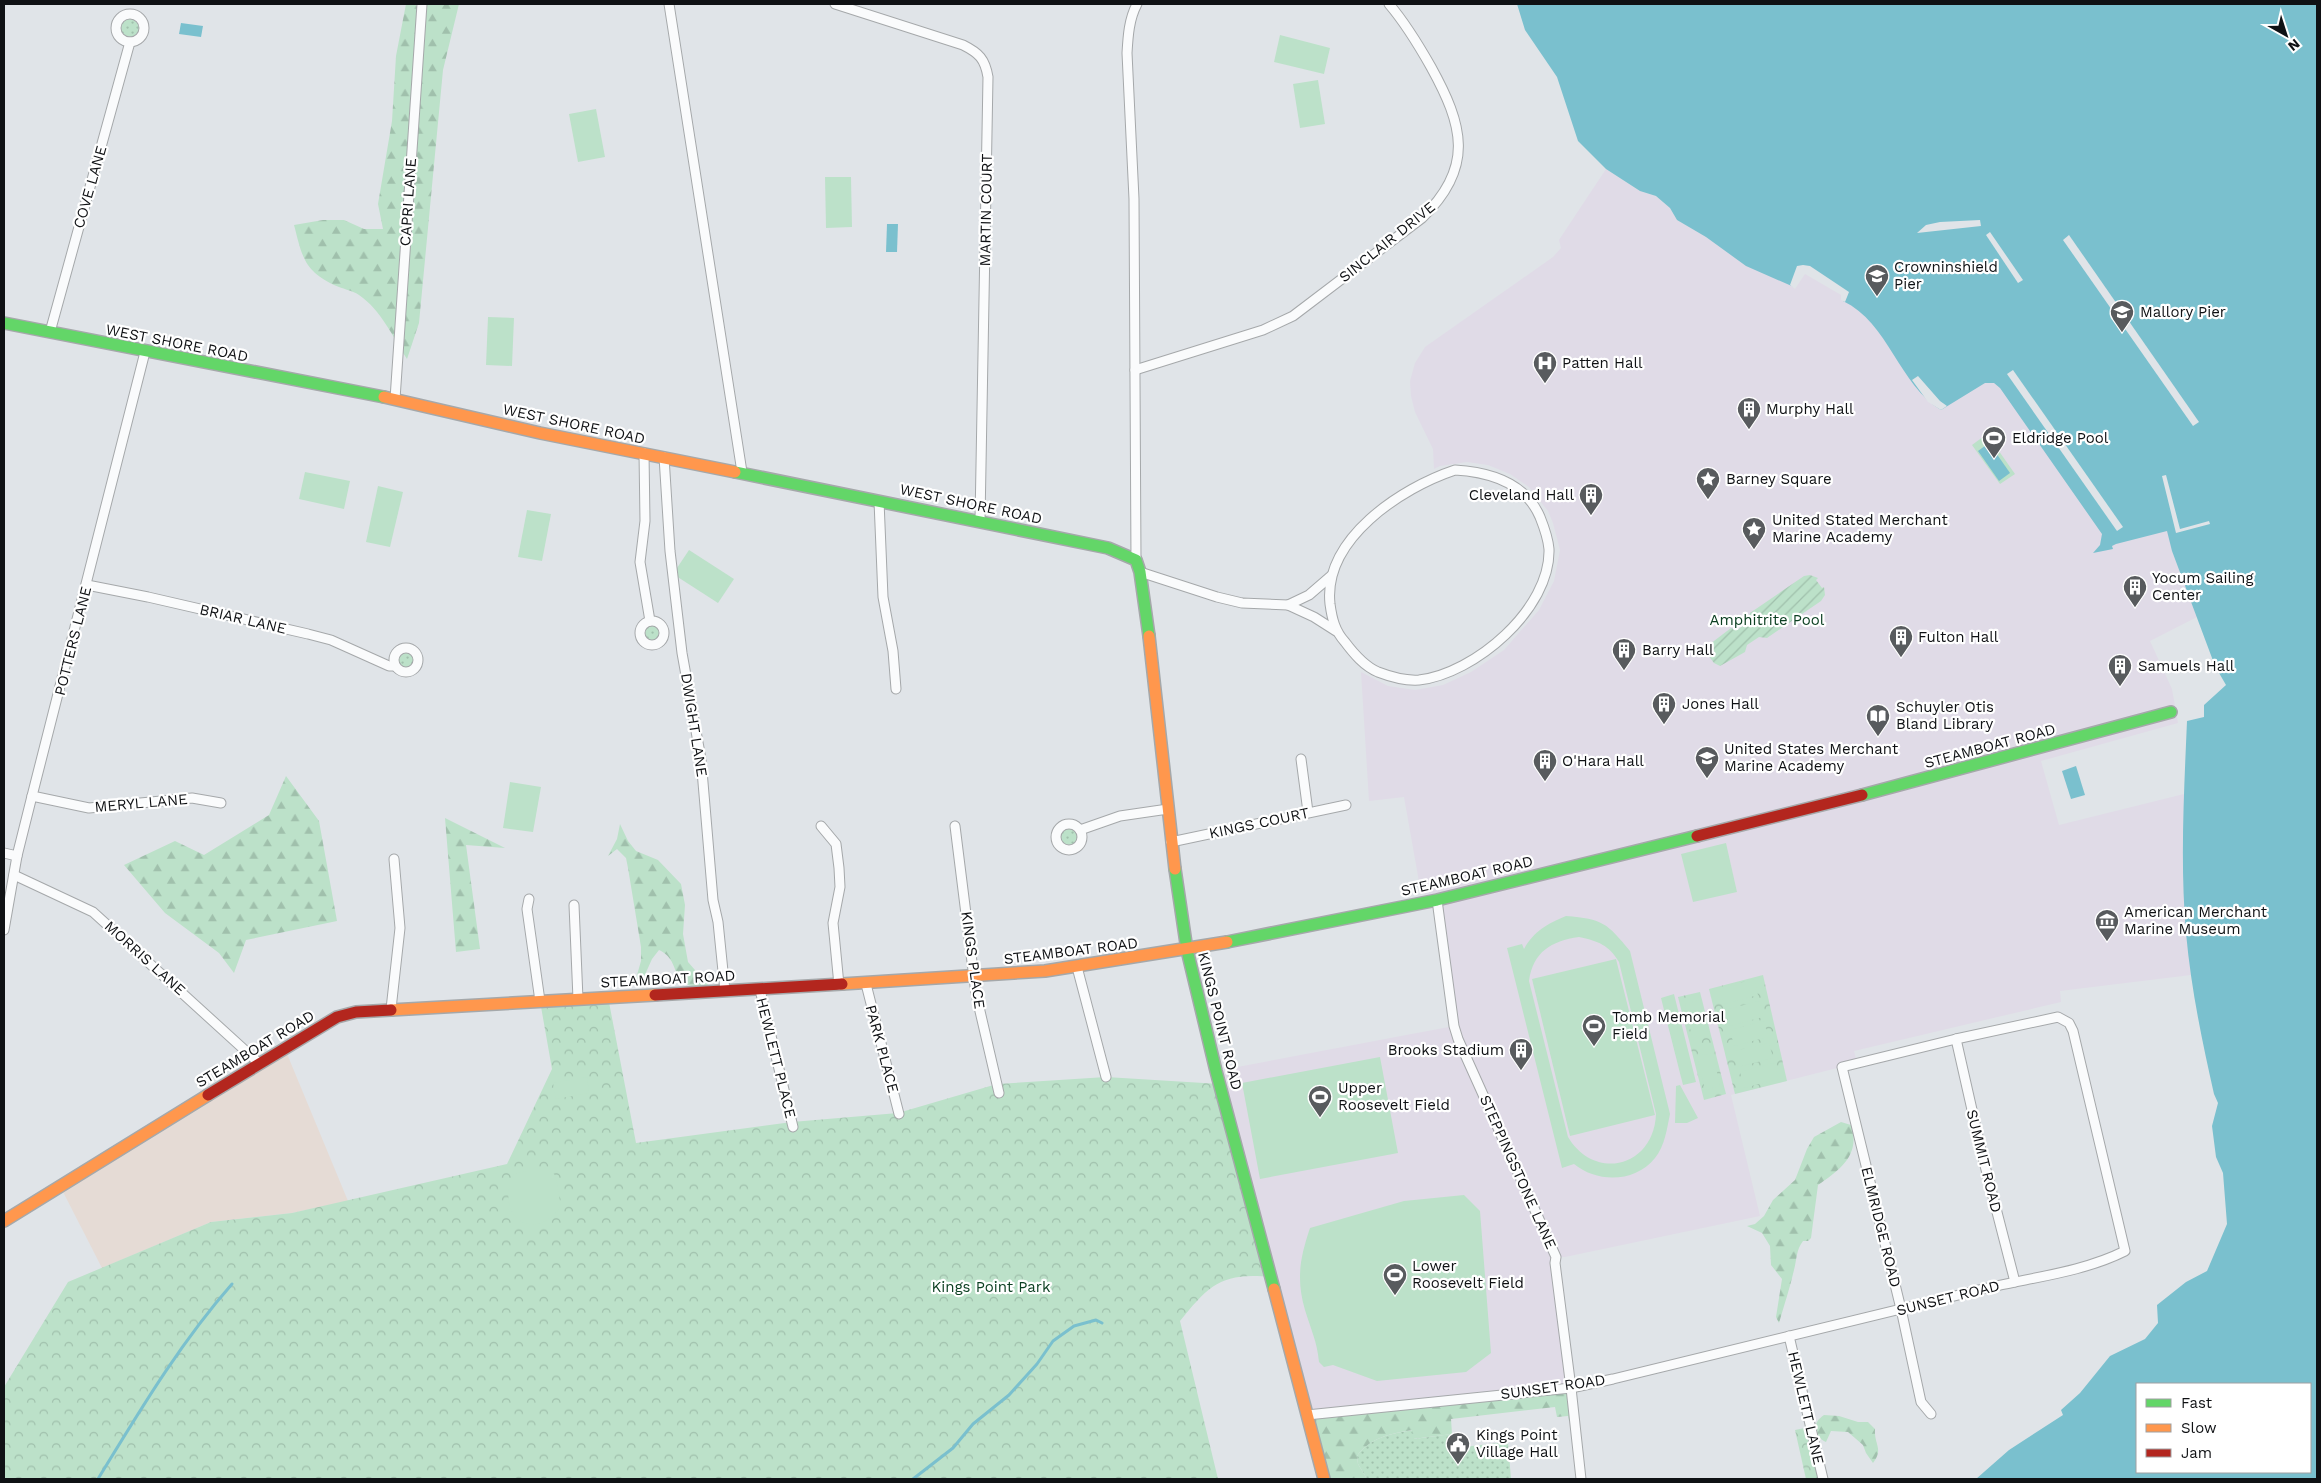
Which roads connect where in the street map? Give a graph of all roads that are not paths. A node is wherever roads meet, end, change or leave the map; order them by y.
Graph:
1 (422, 4) edge
2 (669, 4) edge
3 (835, 4) edge
4 (1137, 4) edge
5 (1389, 4) edge
6 (130, 42) dead end
7 (4, 323) edge
8 (50, 332) junction
9 (145, 352) junction
10 (1135, 370) junction
11 (394, 399) junction
12 (644, 453) junction
13 (664, 458) junction
14 (742, 472) junction
15 (879, 501) junction
16 (980, 521) junction
17 (1136, 560) junction
18 (1140, 572) junction
19 (1332, 575) junction
20 (87, 585) junction
21 (1288, 605) junction
22 (650, 621) dead end
23 (1336, 631) junction
24 (396, 666) dead end
25 (896, 689) dead end
26 (2171, 712) dead end
27 (1301, 759) dead end
28 (32, 796) junction
29 (221, 803) dead end
30 (1346, 805) dead end
31 (1168, 809) junction
32 (1308, 812) junction
33 (821, 826) dead end
34 (955, 826) dead end
35 (1080, 830) dead end
36 (1172, 842) junction
37 (4, 853) edge
38 (17, 856) junction
39 (394, 859) dead end
40 (14, 875) junction
41 (529, 899) dead end
42 (1438, 900) junction
43 (574, 905) dead end
44 (4, 930) edge
45 (1188, 950) junction
46 (1077, 967) junction
47 (974, 977) junction
48 (866, 984) junction
49 (839, 985) junction
50 (760, 990) junction
51 (725, 991) junction
52 (578, 999) junction
53 (540, 1001) junction
54 (391, 1010) junction
55 (1956, 1039) junction
56 (260, 1064) junction
57 (1842, 1067) joint
58 (1106, 1077) dead end
59 (999, 1093) dead end
60 (899, 1114) dead end
61 (793, 1127) dead end
62 (4, 1221) edge
63 (2015, 1282) junction
64 (1902, 1309) junction
65 (1788, 1336) junction
66 (1571, 1388) junction
67 (1931, 1414) dead end
68 (1307, 1415) junction
69 (1324, 1479) edge
70 (1580, 1479) edge
71 (1823, 1479) edge

1 - 11 street, CAPRI LANE
2 - 14 street
3 - 16 street, MARTIN COURT
4 - 10 street
5 - 10 street, SINCLAIR DRIVE
6 - 8 street, COVE LANE
7 - 8 street, WEST SHORE ROAD
8 - 9 street, WEST SHORE ROAD
9 - 11 street, WEST SHORE ROAD
9 - 20 street, POTTERS LANE
10 - 17 street
11 - 12 street, WEST SHORE ROAD
12 - 13 street, WEST SHORE ROAD
12 - 22 street
13 - 14 street, WEST SHORE ROAD
13 - 51 street, DWIGHT LANE
14 - 15 street, WEST SHORE ROAD
15 - 16 street, WEST SHORE ROAD
15 - 25 street
16 - 17 street, WEST SHORE ROAD
17 - 18 street, KINGS POINT ROAD
18 - 21 street
18 - 31 street, KINGS POINT ROAD
19 - 21 street
19 - 23 street
19 - 23 street
20 - 24 street, BRIAR LANE
20 - 28 street, POTTERS LANE
21 - 23 street
26 - 42 street, STEAMBOAT ROAD
27 - 32 street
28 - 29 street, MERYL LANE
28 - 38 street, POTTERS LANE
30 - 32 street, KINGS COURT
31 - 35 street
31 - 36 street, KINGS POINT ROAD
32 - 36 street, KINGS COURT
33 - 49 street
34 - 47 street, KINGS PLACE
36 - 45 street, KINGS POINT ROAD
37 - 38 street
38 - 40 street, POTTERS LANE
39 - 54 street
40 - 44 street, POTTERS LANE
40 - 56 street, MORRIS LANE
41 - 53 street
42 - 45 street, STEAMBOAT ROAD
42 - 66 street, STEPPINGSTONE LANE
43 - 52 street
45 - 46 street, STEAMBOAT ROAD
45 - 68 street, KINGS POINT ROAD
46 - 47 street, STEAMBOAT ROAD
46 - 58 street
47 - 48 street, STEAMBOAT ROAD
47 - 59 street, KINGS PLACE
48 - 49 street, STEAMBOAT ROAD
48 - 60 street, PARK PLACE
49 - 50 street, STEAMBOAT ROAD
50 - 51 street, STEAMBOAT ROAD
50 - 61 street, HEWLETT PLACE
51 - 52 street, STEAMBOAT ROAD
52 - 53 street, STEAMBOAT ROAD
53 - 54 street, STEAMBOAT ROAD
54 - 56 street, STEAMBOAT ROAD
55 - 57 street, SUNSET ROAD
55 - 63 street, SUMMIT ROAD
55 - 63 street, SUNSET ROAD
56 - 62 street, STEAMBOAT ROAD
57 - 64 street, ELMRIDGE ROAD
63 - 64 street, SUNSET ROAD
64 - 65 street, SUNSET ROAD
64 - 67 street, ELMRIDGE ROAD
65 - 66 street, SUNSET ROAD
65 - 71 street, HEWLETT LANE
66 - 68 street, SUNSET ROAD
66 - 70 street, STEPPINGSTONE LANE
68 - 69 street, KINGS POINT ROAD

